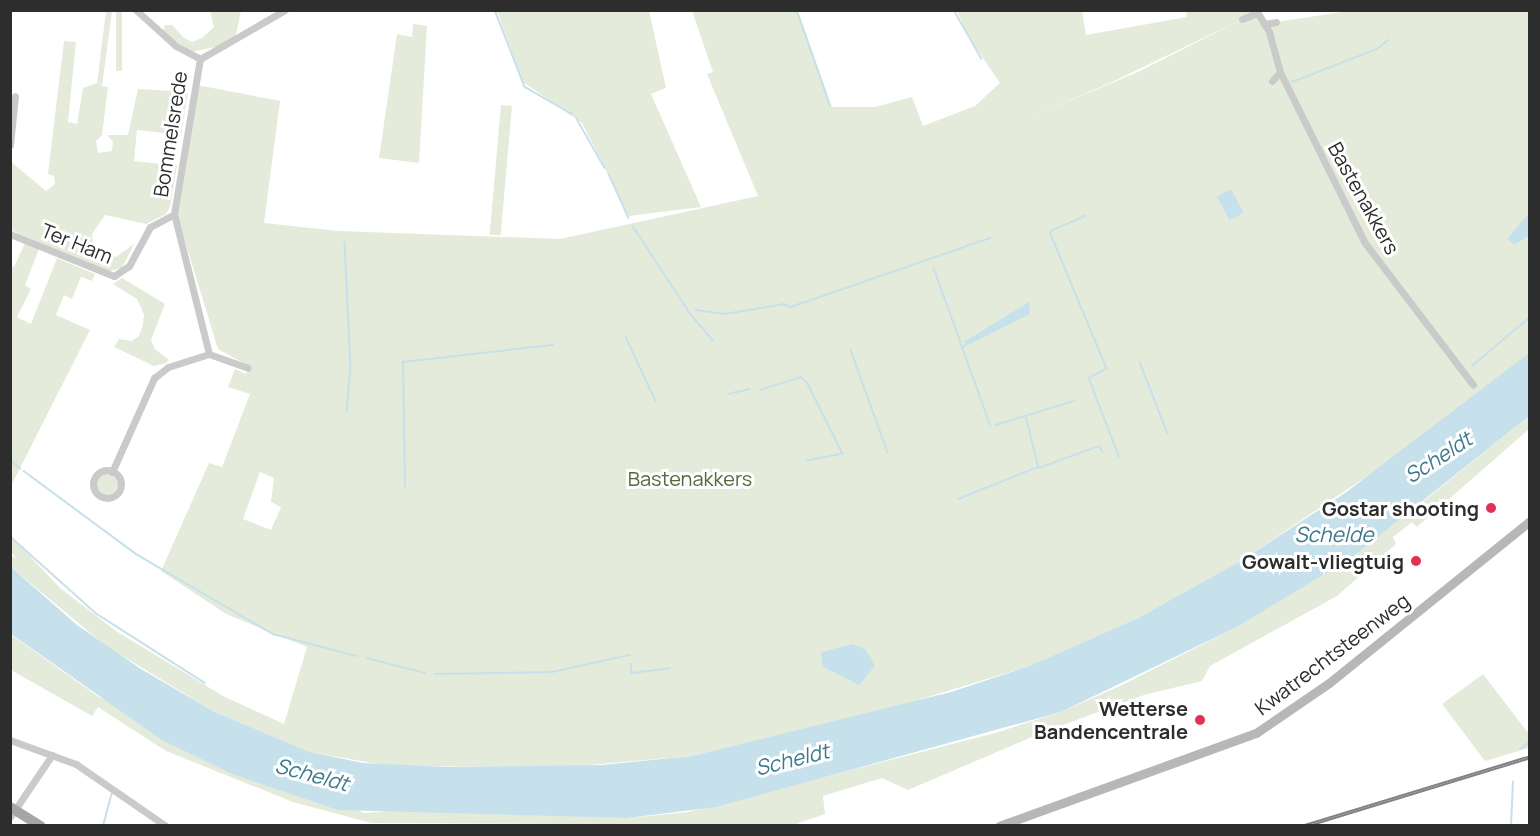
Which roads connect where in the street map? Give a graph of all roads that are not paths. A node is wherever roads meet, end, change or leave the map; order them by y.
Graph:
1 (136, 10) edge
2 (285, 10) edge
3 (1256, 12) edge
4 (1242, 20) dead end
5 (1276, 22) dead end
6 (1264, 24) junction
7 (200, 59) junction
8 (1280, 72) junction
9 (1272, 81) dead end
10 (15, 96) dead end
11 (10, 145) edge
12 (174, 214) junction
13 (10, 234) edge
14 (207, 356) junction
15 (248, 368) dead end
16 (1473, 385) dead end
17 (112, 472) junction
18 (1530, 521) edge
19 (10, 740) edge
20 (52, 754) junction
21 (13, 812) edge
22 (40, 825) edge
23 (166, 825) edge
24 (999, 825) edge

1 - 7 street, Bommelsrede
2 - 7 street, Bommelsrede
3 - 4 street
3 - 6 street, Bastenakkers
5 - 6 street
6 - 8 street, Bastenakkers
7 - 12 street, Bommelsrede
8 - 9 street
8 - 16 street, Bastenakkers
10 - 11 street
12 - 13 street, Ter Ham
12 - 14 street
14 - 15 street
14 - 17 street
17 - 17 street
18 - 24 street, Kwatrechtsteenweg
19 - 20 street
20 - 21 street
20 - 23 street
21 - 22 main road

